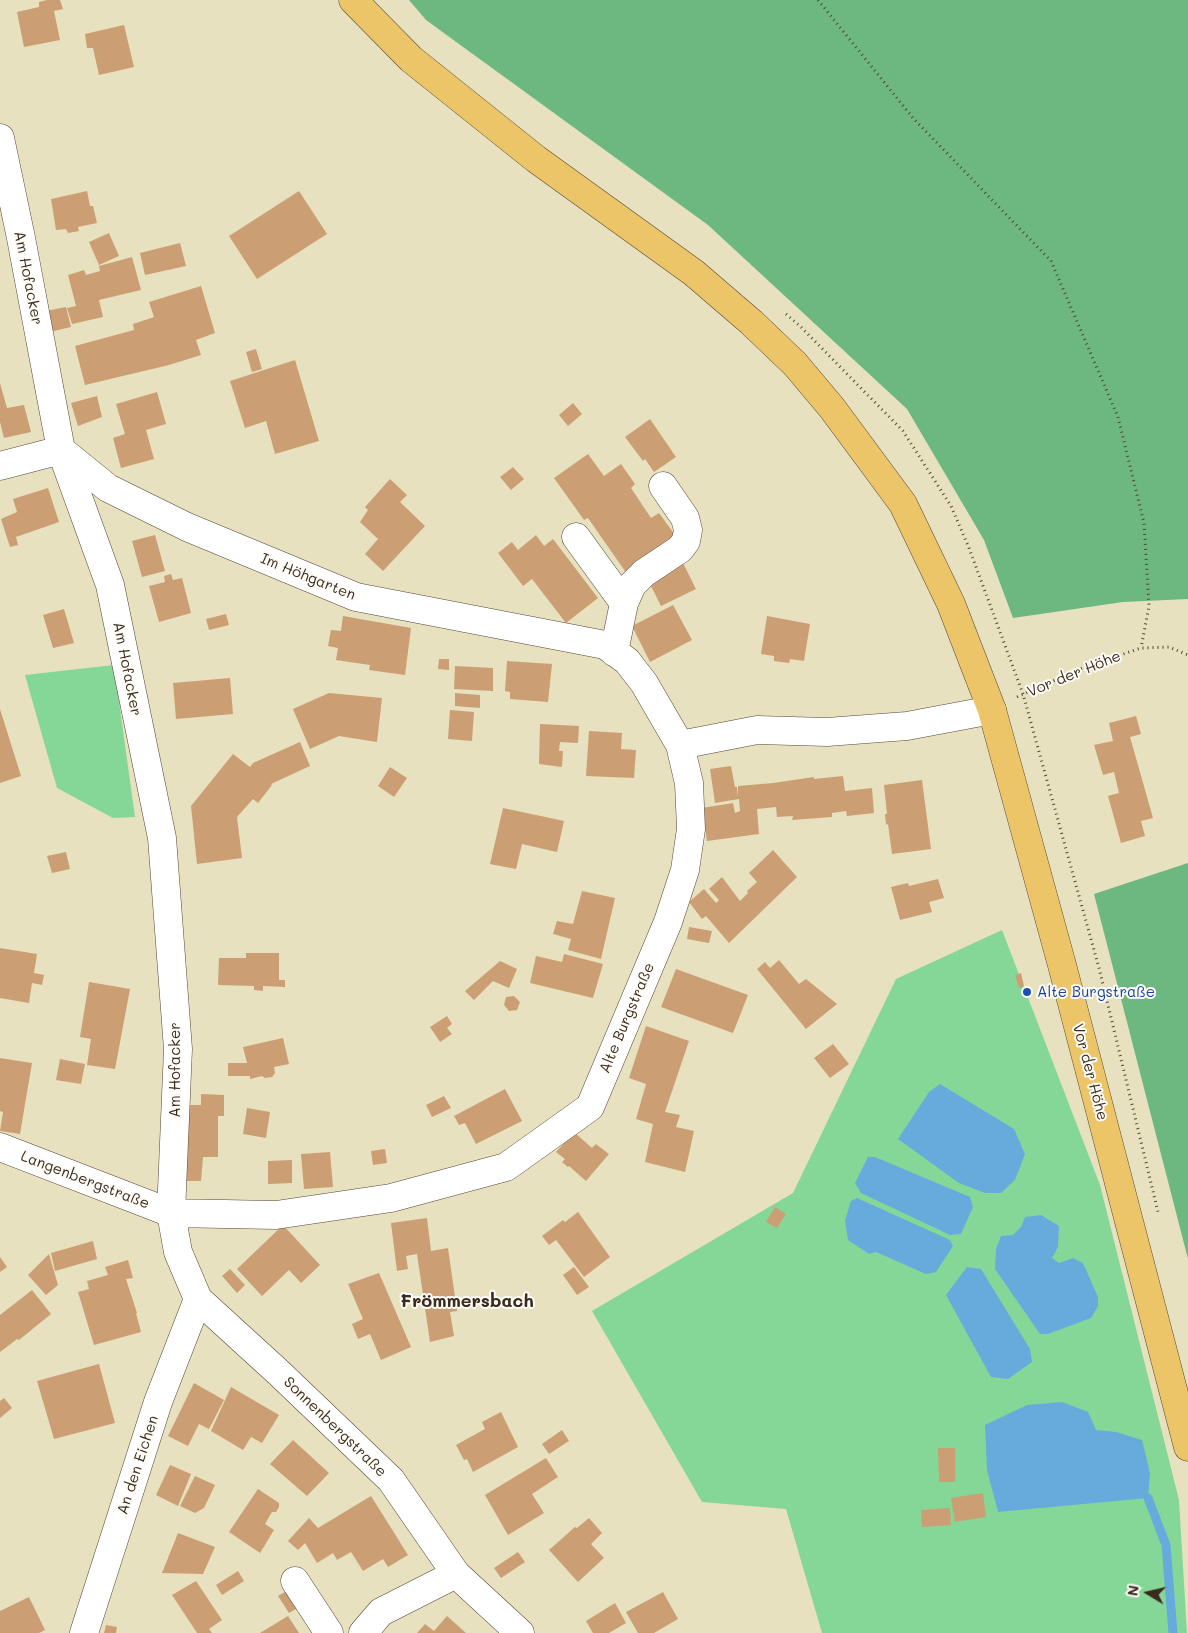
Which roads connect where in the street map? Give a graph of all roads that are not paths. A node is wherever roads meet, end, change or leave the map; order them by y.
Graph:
1 (353, 0) edge
2 (0, 138) edge
3 (60, 450) junction
4 (0, 466) edge
5 (662, 486) dead end
6 (576, 537) dead end
7 (624, 603) junction
8 (614, 652) junction
9 (992, 710) junction
10 (680, 745) junction
11 (0, 1147) edge
12 (171, 1212) junction
13 (198, 1299) junction
14 (1188, 1447) edge
15 (456, 1574) junction
16 (295, 1581) dead end
17 (84, 1633) edge
18 (329, 1633) edge
19 (363, 1633) edge
20 (520, 1633) edge

1 - 9 main road
2 - 3 street, Am Hofacker
3 - 4 street
3 - 8 street, Im Höhgarten
3 - 12 street, Am Hofacker
5 - 7 street
6 - 7 street
7 - 8 street
8 - 10 street, Im Höhgarten
9 - 10 street
9 - 14 main road, Vor der Höhe
10 - 12 street, Alte Burgstraße
11 - 12 street, Langenbergstraße
12 - 13 street, Sonnenbergstraße
13 - 15 street, Sonnenbergstraße
13 - 17 street, An den Eichen
15 - 19 street
15 - 20 street, Sonnenbergstraße
16 - 18 street

